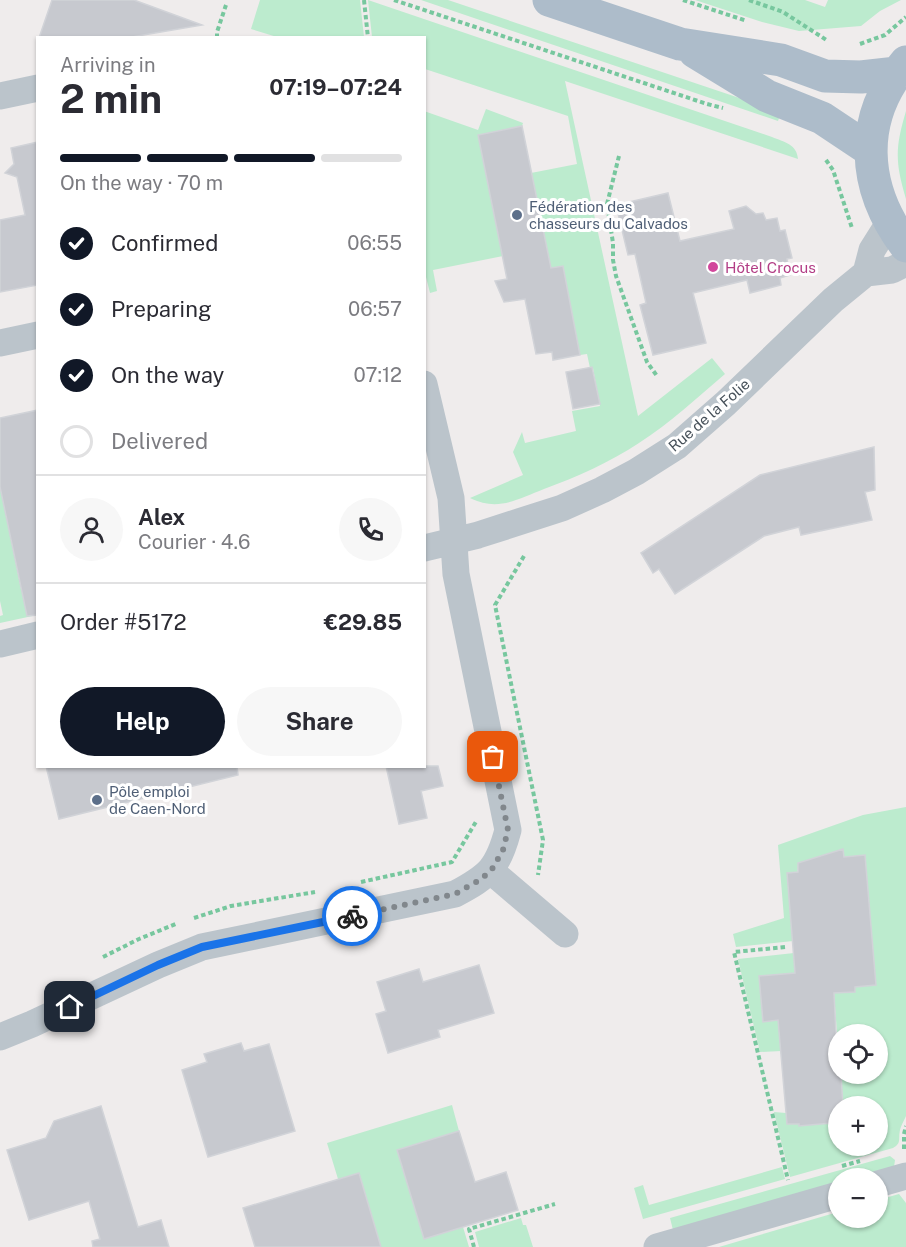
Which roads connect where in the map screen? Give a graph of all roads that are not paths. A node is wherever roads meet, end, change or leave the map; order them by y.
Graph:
1 (549, 0) edge
2 (680, 44) junction
3 (901, 68) edge
4 (36, 88) edge
5 (0, 96) edge
6 (870, 150) junction
7 (898, 235) edge
8 (906, 263) edge
9 (866, 273) junction
10 (36, 335) edge
11 (0, 343) edge
12 (426, 392) edge
13 (454, 541) junction
14 (426, 548) edge
15 (36, 635) edge
16 (0, 644) edge
17 (491, 871) junction
18 (565, 934) dead end
19 (0, 1037) edge
20 (906, 1176) edge
21 (888, 1181) edge
22 (828, 1198) edge
23 (657, 1247) edge

1 - 2 main road
2 - 3 main road
2 - 6 main road
3 - 6 main road
4 - 5 street
6 - 7 main road
7 - 9 street
8 - 9 street
9 - 13 street, Rue de la Folie
10 - 11 street
12 - 13 street
13 - 14 street, Rue de la Folie
13 - 17 street
15 - 16 street
17 - 18 street
17 - 19 street
20 - 21 street
22 - 23 street

